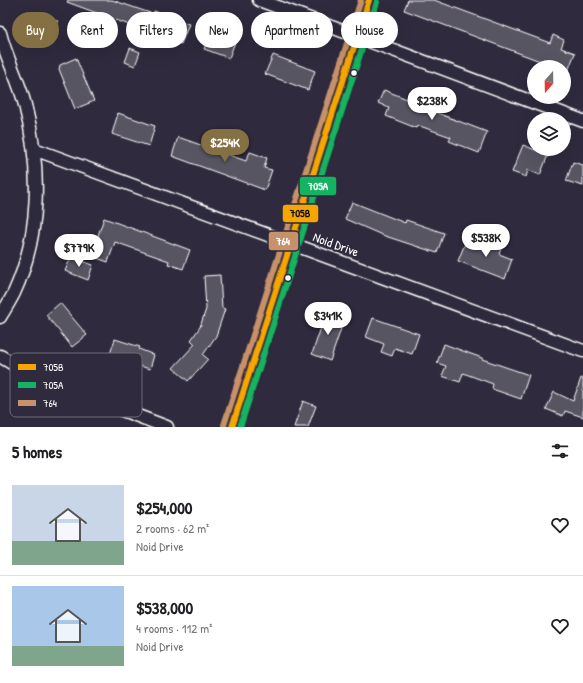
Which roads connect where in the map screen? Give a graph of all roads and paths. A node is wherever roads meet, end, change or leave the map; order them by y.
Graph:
1 (259, 0) edge
2 (369, 0) edge
3 (365, 12) edge
4 (341, 31) edge
5 (0, 33) edge
6 (353, 48) edge
7 (387, 48) edge
8 (583, 121) edge
9 (34, 149) junction
10 (291, 243) junction
11 (0, 317) edge
12 (583, 351) edge
13 (0, 356) edge
14 (10, 362) edge
15 (141, 417) edge
16 (167, 427) edge
17 (232, 427) edge

1 - 4 street
2 - 3 street
5 - 9 street
6 - 10 street
7 - 8 street
9 - 10 street, Noid Drive
9 - 11 street
10 - 12 street, Noid Drive
10 - 17 street
13 - 14 street
15 - 16 street

